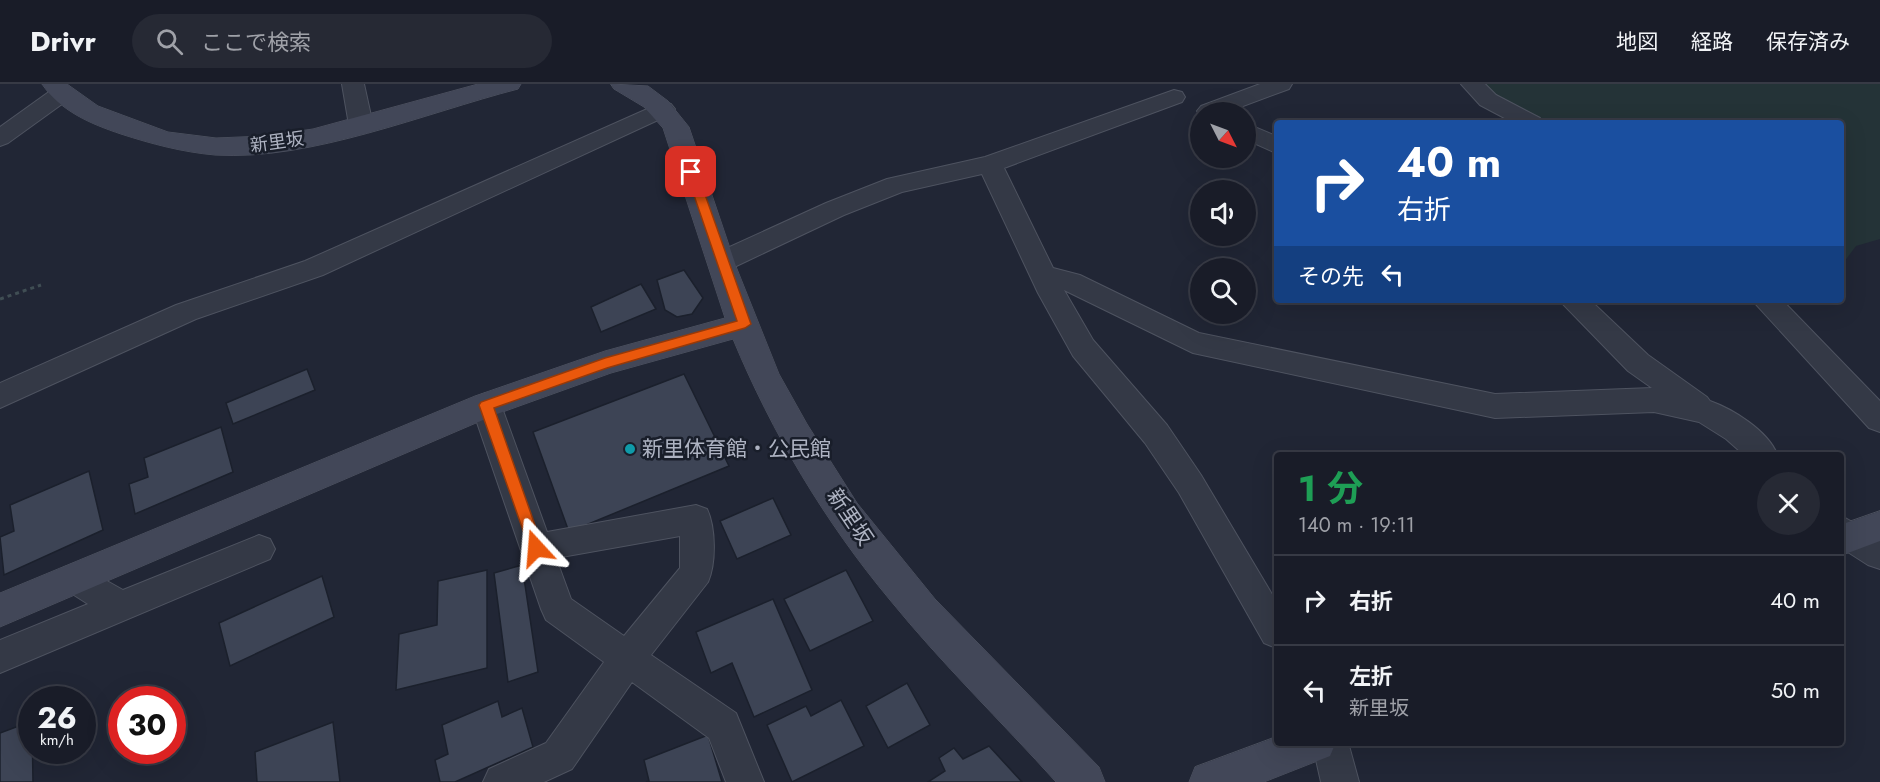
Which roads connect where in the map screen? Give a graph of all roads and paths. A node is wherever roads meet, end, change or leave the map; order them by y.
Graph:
1 (353, 84) edge
2 (509, 84) edge
3 (623, 84) edge
4 (1281, 84) edge
5 (1472, 84) edge
6 (57, 89) edge
7 (1166, 90) edge
8 (1191, 102) edge
9 (1236, 102) edge
10 (663, 109) junction
11 (1526, 120) edge
12 (361, 125) junction
13 (1256, 135) edge
14 (0, 138) edge
15 (1274, 144) edge
16 (990, 164) junction
17 (721, 262) junction
18 (1045, 276) junction
19 (41, 285) dead end
20 (0, 299) edge
21 (1576, 303) edge
22 (1769, 303) edge
23 (745, 324) junction
24 (0, 396) edge
25 (486, 405) junction
26 (1707, 412) junction
27 (1880, 420) edge
28 (1760, 452) edge
29 (1853, 533) edge
30 (536, 548) junction
31 (260, 549) dead end
32 (1880, 555) edge
33 (75, 578) junction
34 (122, 608) junction
35 (0, 610) edge
36 (1274, 630) edge
37 (0, 657) edge
38 (627, 659) junction
39 (1305, 746) edge
40 (1331, 746) edge
41 (502, 782) edge
42 (745, 782) edge
43 (1084, 782) edge
44 (1210, 782) edge
45 (1340, 782) edge

1 - 12 street
2 - 12 main road, 新里坂
3 - 10 main road, 新里坂
4 - 9 street
5 - 11 street
6 - 12 main road, 新里坂
6 - 14 street
7 - 8 street
7 - 16 street
10 - 17 main road, 新里坂
10 - 24 street
13 - 15 street
16 - 17 street
16 - 18 street
17 - 23 main road, 新里坂
18 - 26 street
18 - 36 street
19 - 20 path
21 - 26 street
22 - 27 street
23 - 25 main road
23 - 43 main road, 新里坂
25 - 30 street
25 - 33 main road
26 - 28 street
29 - 32 street
30 - 38 street
30 - 38 street
31 - 34 street
33 - 34 street
33 - 35 main road
34 - 37 street
38 - 41 street
38 - 42 street
39 - 44 main road
40 - 45 street

